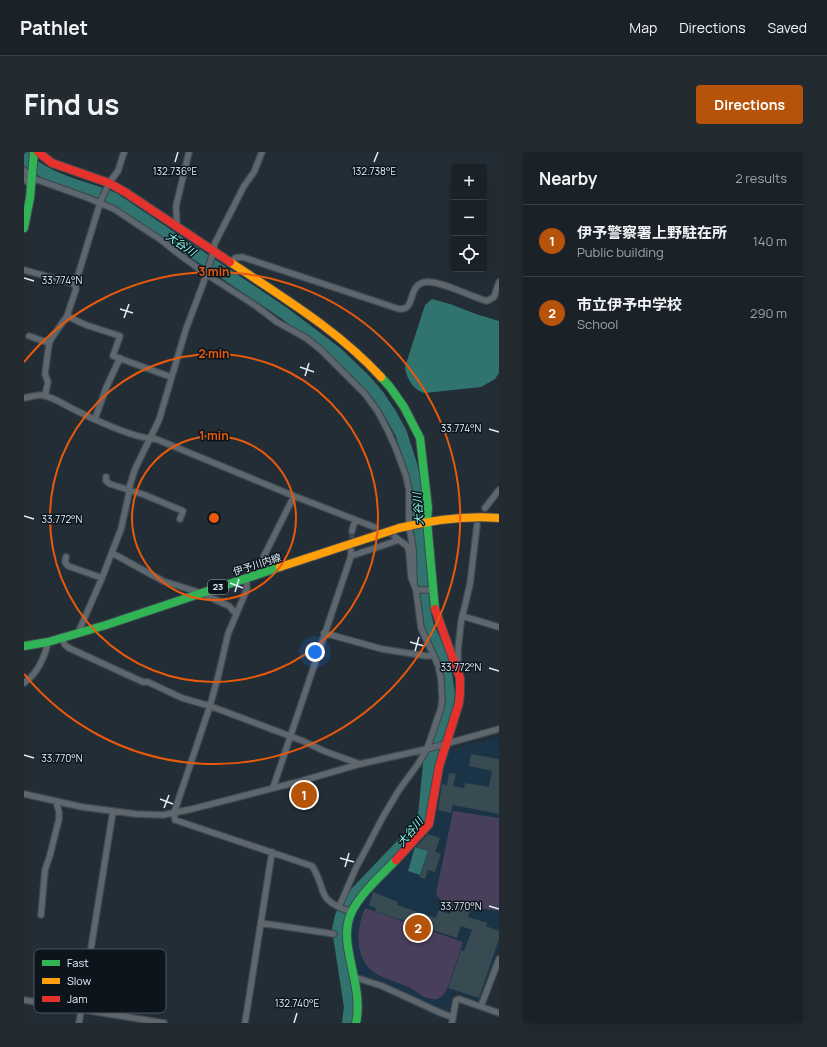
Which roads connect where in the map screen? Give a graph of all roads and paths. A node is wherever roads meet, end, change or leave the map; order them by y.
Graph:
1 (36, 152) edge
2 (124, 152) edge
3 (188, 152) edge
4 (262, 152) edge
5 (24, 170) edge
6 (30, 179) edge
7 (108, 184) junction
8 (100, 202) junction
9 (177, 226) junction
10 (24, 228) edge
11 (213, 251) junction
12 (232, 263) junction
13 (24, 270) edge
14 (207, 273) junction
15 (499, 282) edge
16 (74, 283) junction
17 (67, 316) junction
18 (29, 336) dead end
19 (49, 343) junction
20 (120, 358) junction
21 (171, 377) junction
22 (45, 396) junction
23 (24, 398) edge
24 (95, 418) junction
25 (149, 439) junction
26 (106, 477) dead end
27 (129, 490) junction
28 (499, 490) edge
29 (294, 496) junction
30 (485, 508) dead end
31 (499, 518) edge
32 (180, 519) dead end
33 (355, 520) junction
34 (425, 522) junction
35 (410, 525) junction
36 (477, 525) dead end
37 (374, 527) tunnel mouth
38 (352, 531) tunnel mouth
39 (112, 553) junction
40 (66, 557) dead end
41 (264, 572) junction
42 (102, 578) junction
43 (246, 578) junction
44 (414, 584) junction
45 (418, 590) junction
46 (432, 590) junction
47 (200, 593) junction
48 (236, 614) junction
49 (462, 616) junction
50 (499, 627) edge
51 (78, 633) junction
52 (324, 633) junction
53 (62, 638) junction
54 (48, 642) junction
55 (24, 646) edge
56 (433, 655) junction
57 (458, 672) junction
58 (24, 683) edge
59 (210, 706) junction
60 (499, 729) edge
61 (289, 736) junction
62 (444, 744) junction
63 (428, 749) junction
64 (360, 764) junction
65 (273, 788) junction
66 (24, 794) edge
67 (56, 801) junction
68 (113, 811) junction
69 (174, 813) junction
70 (272, 852) junction
71 (346, 910) junction
72 (41, 915) dead end
73 (261, 923) junction
74 (334, 934) dead end
75 (91, 949) edge
76 (499, 959) edge
77 (354, 977) junction
78 (24, 1000) edge
79 (34, 1002) edge
80 (481, 1006) junction
81 (81, 1013) edge
82 (105, 1013) edge
83 (499, 1013) edge
84 (452, 1020) edge
85 (79, 1023) edge
86 (164, 1023) edge
87 (246, 1023) edge
88 (356, 1023) edge

1 - 6 street
1 - 7 street
2 - 7 street
3 - 9 street
4 - 11 street
5 - 6 street
6 - 8 street
6 - 10 street
7 - 8 street
7 - 9 street
8 - 14 street
8 - 16 street
9 - 11 street
11 - 12 street
11 - 14 street
12 - 15 street
12 - 34 street
13 - 16 street
14 - 21 street
14 - 35 street
16 - 17 street
17 - 19 street
17 - 20 street
18 - 19 street
19 - 22 street
20 - 21 street
20 - 24 street
21 - 25 street
22 - 23 street
22 - 24 street
24 - 25 street
25 - 27 street
25 - 29 street
26 - 27 street
27 - 32 street
27 - 39 street
28 - 30 street
29 - 33 street
29 - 41 street
31 - 34 street, 伊予川内線 / 23
33 - 37 street
33 - 38 street
34 - 35 street, 伊予川内線 / 23
34 - 46 street
35 - 41 street, 伊予川内線 / 23
35 - 44 street
36 - 49 street
39 - 42 street
39 - 47 street
40 - 42 street
41 - 43 street, 伊予川内線 / 23
42 - 51 street
43 - 47 street, 伊予川内線 / 23
43 - 48 street
44 - 45 street
44 - 52 street
45 - 46 street
45 - 56 street
46 - 57 street
47 - 48 street
47 - 51 street, 伊予川内線 / 23
48 - 59 street
49 - 50 street
49 - 57 street
51 - 53 street, 伊予川内線 / 23
52 - 56 street
52 - 61 street
53 - 54 street, 伊予川内線 / 23
53 - 59 street
54 - 55 street, 伊予川内線 / 23
54 - 58 street
56 - 63 street
57 - 62 street
59 - 61 street
59 - 69 street
60 - 62 street
61 - 64 street
61 - 65 street
62 - 63 street
62 - 71 street
63 - 64 street
63 - 71 street
64 - 65 street
65 - 69 street
66 - 67 street
67 - 68 street
67 - 72 street
68 - 69 street
68 - 75 street
69 - 70 street
70 - 71 street
70 - 73 street
71 - 77 street
73 - 74 street
73 - 87 street
76 - 80 street
77 - 84 street
77 - 88 street
78 - 79 street
80 - 83 street
80 - 84 street
81 - 85 street
82 - 86 street

